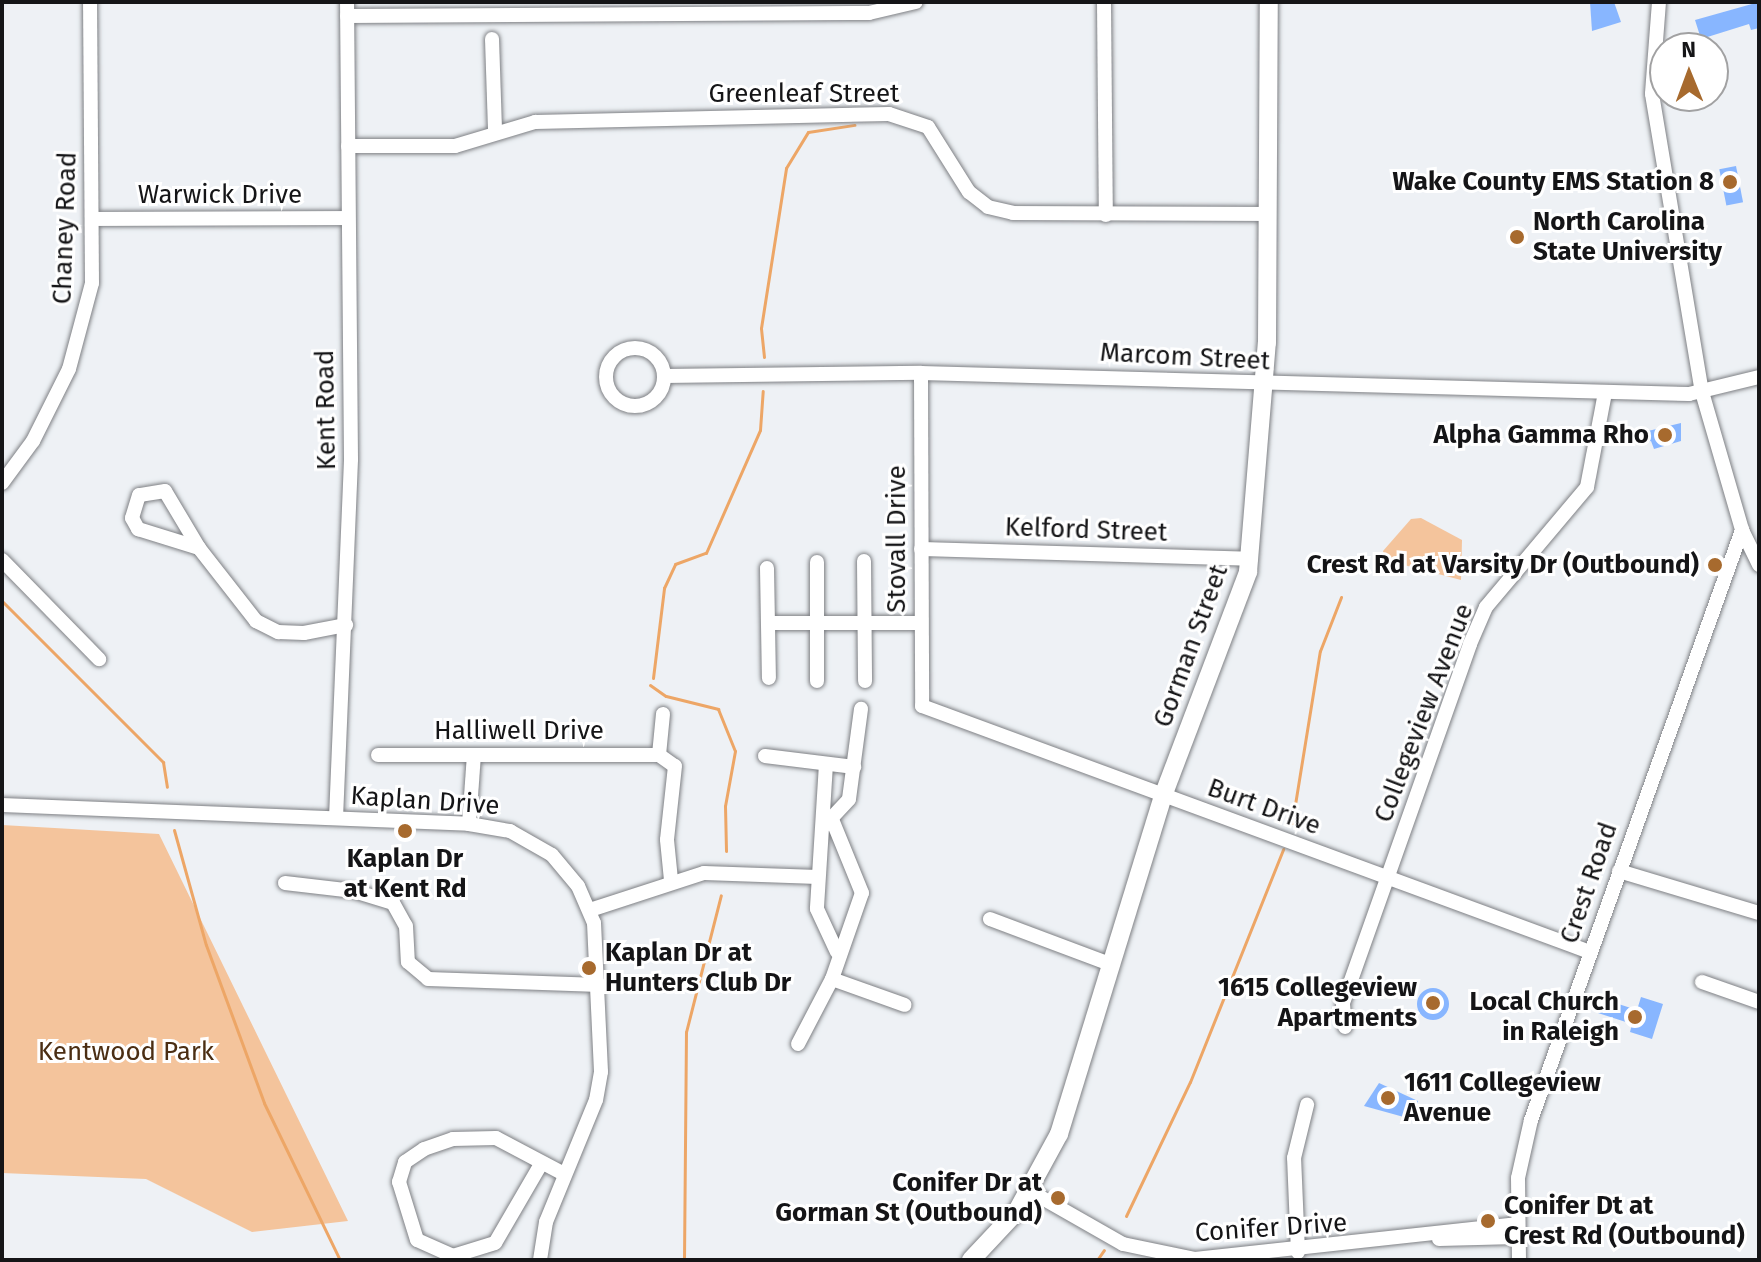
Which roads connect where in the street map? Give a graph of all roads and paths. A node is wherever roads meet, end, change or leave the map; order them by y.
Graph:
1 (90, 2) edge
2 (916, 2) edge
3 (1104, 2) edge
4 (1269, 2) edge
5 (1659, 2) edge
6 (347, 9) edge
7 (492, 39) dead end
8 (495, 131) junction
9 (348, 146) junction
10 (1268, 214) junction
11 (1106, 215) junction
12 (348, 218) junction
13 (93, 219) junction
14 (921, 373) junction
15 (664, 376) junction
16 (1759, 377) edge
17 (1265, 383) junction
18 (1702, 392) junction
19 (1605, 393) junction
20 (2, 483) edge
21 (1742, 530) junction
22 (199, 548) junction
23 (921, 549) junction
24 (1251, 559) junction
25 (2, 560) edge
26 (864, 561) dead end
27 (817, 562) dead end
28 (1759, 565) edge
29 (767, 568) dead end
30 (768, 623) junction
31 (817, 623) junction
32 (865, 623) junction
33 (921, 623) junction
34 (346, 625) junction
35 (99, 659) dead end
36 (769, 678) dead end
37 (817, 681) dead end
38 (865, 681) dead end
39 (922, 706) joint
40 (861, 709) dead end
41 (663, 714) dead end
42 (378, 755) dead end
43 (474, 755) junction
44 (659, 755) junction
45 (765, 756) dead end
46 (826, 764) junction
47 (854, 767) junction
48 (1163, 796) junction
49 (2, 805) edge
50 (336, 818) junction
51 (469, 824) junction
52 (826, 825) junction
53 (1619, 871) junction
54 (818, 877) junction
55 (1388, 878) junction
56 (671, 880) junction
57 (285, 883) dead end
58 (590, 910) junction
59 (1759, 913) edge
60 (990, 919) dead end
61 (837, 952) junction
62 (1590, 952) junction
63 (1110, 964) junction
64 (832, 979) junction
65 (1702, 982) dead end
66 (600, 985) junction
67 (1759, 1002) edge
68 (905, 1005) dead end
69 (1345, 1027) dead end
70 (798, 1044) dead end
71 (1307, 1105) dead end
72 (541, 1164) junction
73 (564, 1174) junction
74 (1030, 1191) junction
75 (1517, 1231) junction
76 (1298, 1252) junction
77 (540, 1260) edge
78 (971, 1260) edge
79 (1519, 1260) edge

1 - 13 street, Chaney Road
2 - 6 street
3 - 11 street
4 - 10 main road, Gorman Street
5 - 18 street
6 - 9 street, Kent Road
7 - 8 street
8 - 9 street, Greenleaf Street
8 - 11 street, Greenleaf Street
9 - 12 street, Kent Road
10 - 11 street, Greenleaf Street
10 - 17 main road, Gorman Street
12 - 13 street, Warwick Drive
12 - 34 street, Kent Road
13 - 20 street, Chaney Road
14 - 15 street, Marcom Street
14 - 17 street, Marcom Street
14 - 23 street, Stovall Drive
15 - 15 street
16 - 18 street, Marcom Street
17 - 19 street, Marcom Street
17 - 24 main road, Gorman Street
18 - 19 street, Marcom Street
18 - 21 street
19 - 55 street, Collegeview Avenue
21 - 28 street
21 - 53 street, Crest Road
22 - 22 street
22 - 34 street
23 - 24 street, Kelford Street
23 - 33 street, Stovall Drive
24 - 48 main road, Gorman Street
25 - 35 street
26 - 32 street
27 - 31 street
29 - 30 street
30 - 31 street
30 - 36 street
31 - 32 street
31 - 37 street
32 - 33 street
32 - 38 street
33 - 39 street, Stovall Drive
34 - 50 street, Kent Road
39 - 48 street, Burt Drive
40 - 47 street
41 - 44 street
42 - 43 street, Halliwell Drive
43 - 44 street, Halliwell Drive
43 - 51 street
44 - 56 street
45 - 46 street
46 - 47 street
46 - 52 street
47 - 52 street
48 - 55 street, Burt Drive
48 - 63 main road, Gorman Street
49 - 50 street, Kaplan Drive
50 - 51 street, Kaplan Drive
51 - 58 street, Kaplan Drive
52 - 54 street
52 - 61 street
53 - 59 street
53 - 62 street, Crest Road
54 - 56 street
54 - 61 street
55 - 62 street, Burt Drive
55 - 69 street, Collegeview Avenue
56 - 58 street
57 - 66 street
58 - 66 street, Kaplan Drive
60 - 63 street
61 - 64 street
62 - 75 street, Crest Road
63 - 74 main road, Gorman Street
64 - 68 street
64 - 70 street
65 - 67 street
66 - 73 street, Kaplan Drive
71 - 76 street
72 - 72 street
72 - 73 street
73 - 77 street, Kaplan Drive
74 - 76 street, Conifer Drive
74 - 78 main road, Gorman Street
75 - 76 street, Conifer Drive
75 - 79 street, Crest Road

